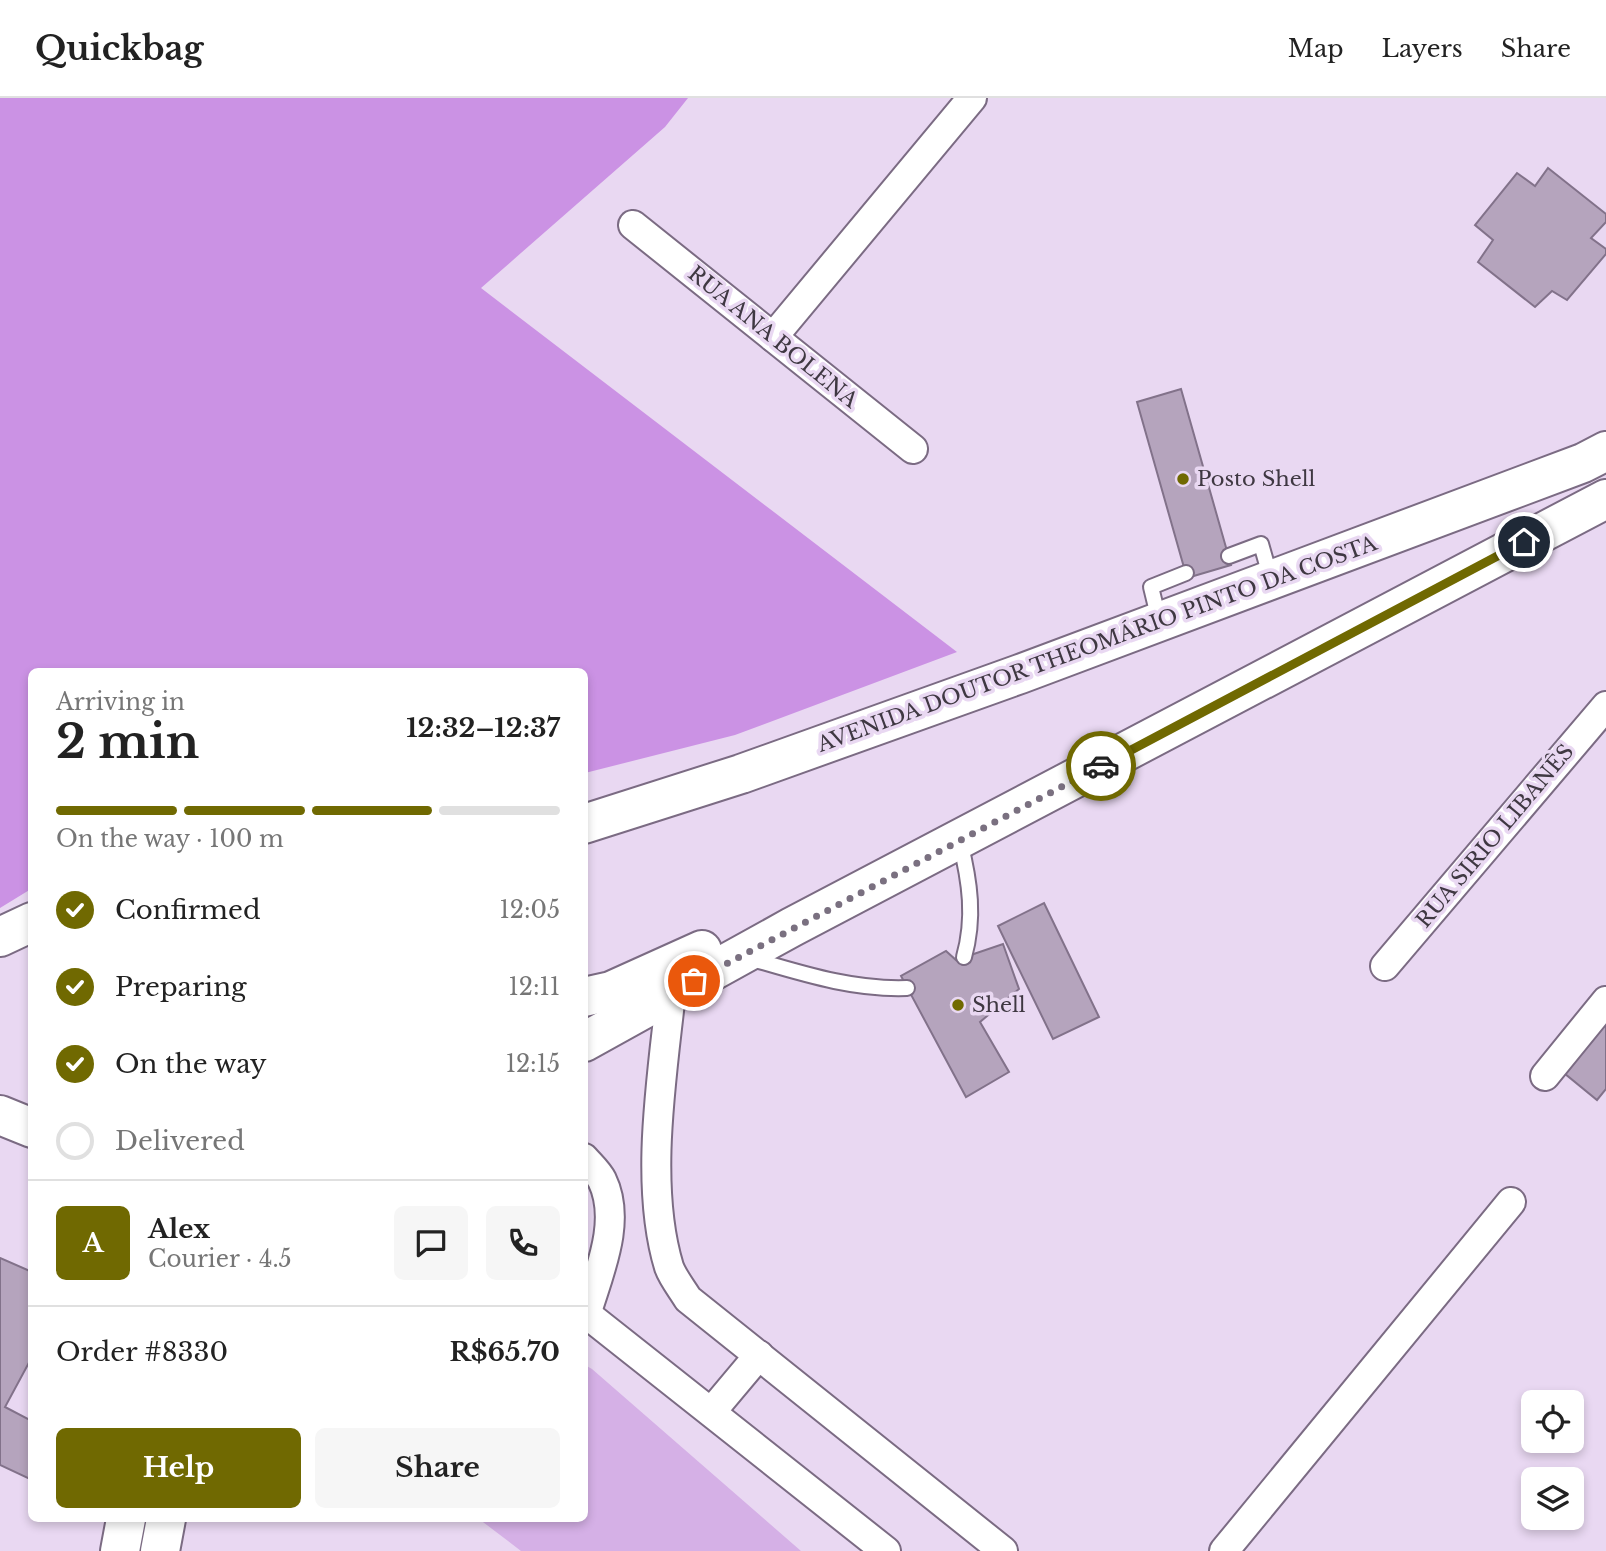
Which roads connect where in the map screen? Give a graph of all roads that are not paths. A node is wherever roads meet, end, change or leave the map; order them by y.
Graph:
1 (972, 98) edge
2 (633, 225) dead end
3 (773, 337) junction
4 (913, 449) dead end
5 (1606, 452) edge
6 (1600, 512) edge
7 (1229, 556) dead end
8 (1186, 573) dead end
9 (1271, 579) junction
10 (1159, 621) junction
11 (1606, 706) edge
12 (595, 824) edge
13 (959, 840) junction
14 (873, 885) junction
15 (28, 924) edge
16 (0, 937) edge
17 (741, 956) junction
18 (964, 957) dead end
19 (1385, 966) dead end
20 (907, 988) dead end
21 (670, 993) junction
22 (588, 996) edge
23 (1606, 1001) edge
24 (588, 1040) edge
25 (1545, 1076) dead end
26 (0, 1115) edge
27 (28, 1126) edge
28 (588, 1163) edge
29 (1511, 1202) dead end
30 (588, 1305) edge
31 (588, 1314) edge
32 (759, 1355) junction
33 (712, 1411) junction
34 (125, 1522) edge
35 (165, 1522) edge
36 (120, 1551) edge
37 (160, 1551) edge
38 (886, 1551) edge
39 (1003, 1551) edge
40 (1224, 1551) edge

1 - 3 street
2 - 3 street, RUA ANA BOLENA
3 - 4 street, RUA ANA BOLENA
5 - 9 main road, AVENIDA DOUTOR THEOMÁRIO PINTO DA COSTA
6 - 13 main road
7 - 9 lane
8 - 10 lane
9 - 10 main road, AVENIDA DOUTOR THEOMÁRIO PINTO DA COSTA
10 - 12 main road, AVENIDA DOUTOR THEOMÁRIO PINTO DA COSTA
11 - 19 street, RUA SIRIO LIBANÊS
13 - 14 main road
13 - 18 lane
14 - 17 main road
14 - 22 main road
15 - 16 main road
17 - 20 lane
17 - 21 main road
21 - 24 main road
21 - 32 street
23 - 25 street
26 - 27 main road
28 - 30 street
29 - 40 street
31 - 33 street
32 - 33 street
32 - 39 street
33 - 38 street
34 - 36 main road
35 - 37 main road

